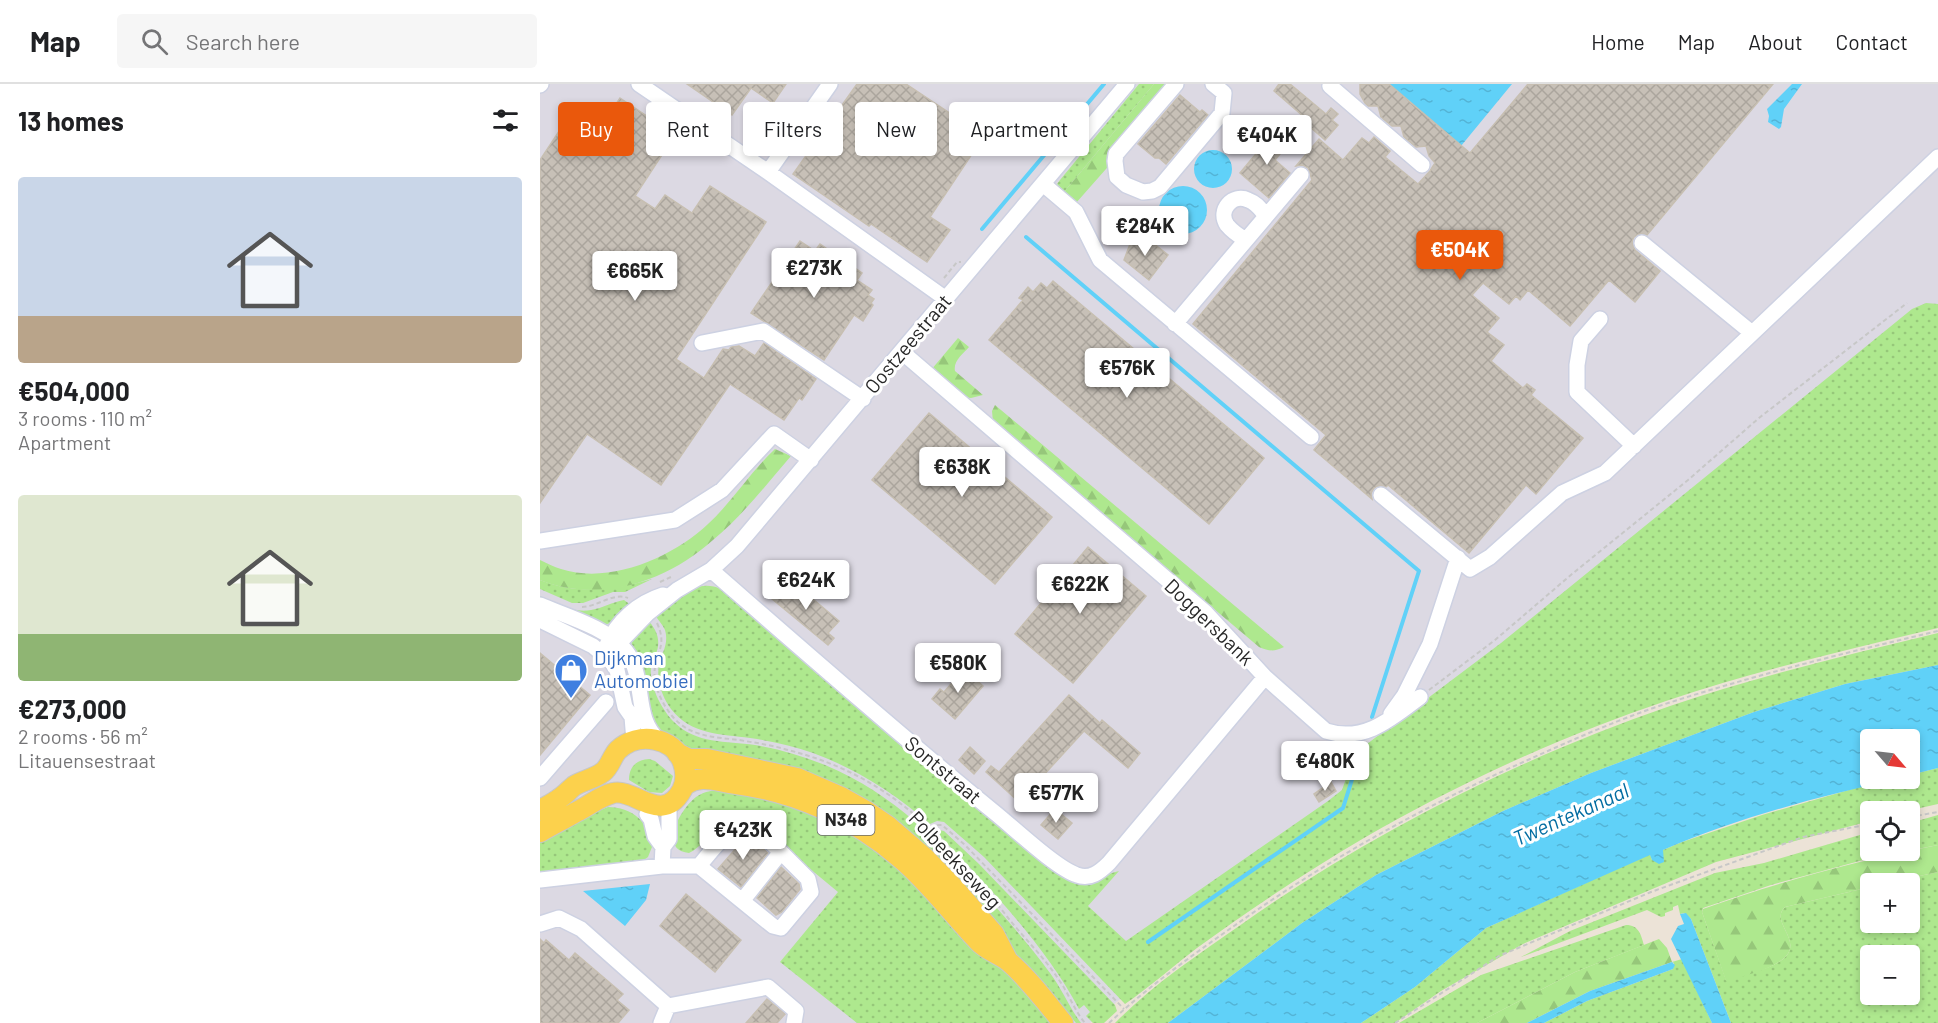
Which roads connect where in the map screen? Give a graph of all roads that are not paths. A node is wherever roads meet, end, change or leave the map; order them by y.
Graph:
1 (639, 84) edge
2 (830, 84) edge
3 (1126, 84) edge
4 (1176, 84) edge
5 (1213, 84) edge
6 (1331, 84) edge
7 (1938, 157) edge
8 (1422, 165) dead end
9 (768, 172) junction
10 (1301, 175) dead end
11 (1043, 184) junction
12 (1266, 216) junction
13 (1246, 240) junction
14 (1642, 243) dead end
15 (946, 299) junction
16 (1600, 319) dead end
17 (1175, 324) junction
18 (1752, 333) junction
19 (702, 343) dead end
20 (903, 352) junction
21 (863, 399) junction
22 (1311, 437) dead end
23 (1634, 446) junction
24 (811, 460) junction
25 (1381, 495) dead end
26 (540, 541) edge
27 (1458, 558) junction
28 (711, 570) junction
29 (540, 605) edge
30 (540, 620) edge
31 (615, 640) junction
32 (603, 653) junction
33 (1266, 677) junction
34 (1420, 697) road end
35 (606, 702) dead end
36 (1384, 724) junction
37 (660, 741) junction
38 (622, 755) junction
39 (681, 759) junction
40 (724, 773) junction
41 (540, 778) edge
42 (624, 798) junction
43 (679, 798) junction
44 (540, 810) edge
45 (646, 814) junction
46 (540, 832) edge
47 (663, 847) junction
48 (781, 852) junction
49 (662, 866) junction
50 (699, 866) junction
51 (540, 880) edge
52 (742, 902) junction
53 (540, 924) edge
54 (668, 1006) junction
55 (661, 1023) edge
56 (794, 1023) edge
57 (1063, 1023) edge

1 - 9 street
2 - 9 street
3 - 11 street, Oostzeestraat
4 - 5 street
6 - 8 street
7 - 18 street
9 - 15 street
10 - 12 street
11 - 15 street, Oostzeestraat
11 - 17 street
12 - 13 street
12 - 13 street
13 - 17 street
14 - 18 street
15 - 20 street, Oostzeestraat
16 - 23 street
17 - 22 street
18 - 23 street
19 - 21 street
20 - 21 street, Oostzeestraat
20 - 33 street, Doggersbank
21 - 24 street, Oostzeestraat
23 - 27 street
24 - 26 street
24 - 28 street, Oostzeestraat
25 - 27 street
27 - 36 street
28 - 31 street, Oostzeestraat
28 - 33 street, Sontstraat
29 - 31 street
30 - 32 street
31 - 32 street, Oostzeestraat
31 - 37 street
32 - 38 street
33 - 36 street, Doggersbank
34 - 36 street, Doggersbank
35 - 41 street
37 - 38 main road
37 - 39 main road, N348
38 - 39 main road, N348
38 - 42 main road
38 - 44 main road
39 - 40 main road, Polbeekseweg / N348
39 - 43 main road
40 - 43 main road, Polbeekseweg / N348
40 - 57 main road, Polbeekseweg / N348
42 - 43 main road, N348
42 - 45 main road
42 - 46 main road, N348
43 - 45 main road, N348
43 - 47 street
45 - 47 street
47 - 49 street
48 - 50 street
48 - 52 street
48 - 52 street
49 - 50 street
49 - 51 street
50 - 52 street
53 - 54 street
54 - 55 street
54 - 56 street

